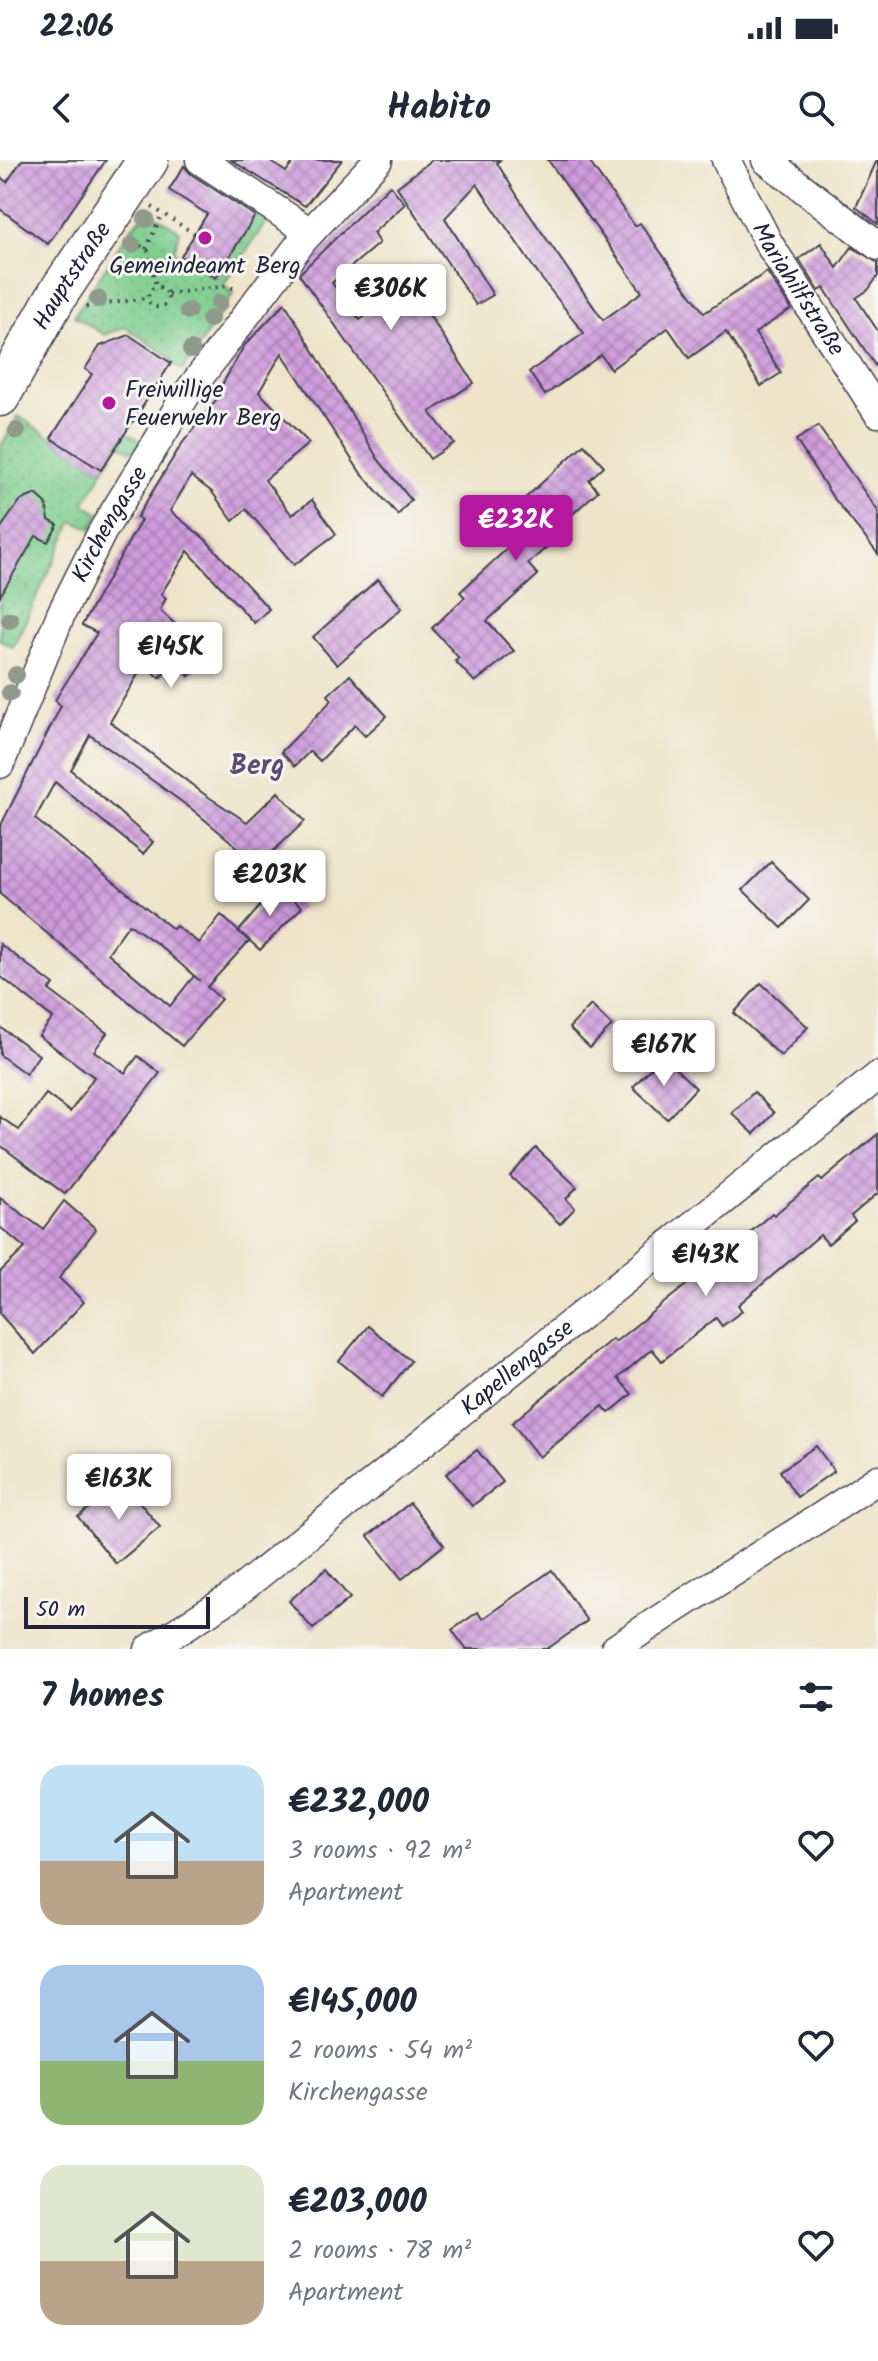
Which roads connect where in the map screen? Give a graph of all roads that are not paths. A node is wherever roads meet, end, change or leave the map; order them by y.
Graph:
1 (200, 160) edge
2 (378, 160) edge
3 (726, 160) edge
4 (766, 160) edge
5 (127, 190) edge
6 (310, 232) junction
7 (878, 246) edge
8 (0, 396) edge
9 (878, 413) edge
10 (0, 764) edge
11 (878, 1076) edge
12 (878, 1479) edge
13 (149, 1649) edge
14 (615, 1649) edge

1 - 6 street
2 - 6 street, Kirchengasse
3 - 9 street, Mariahilfstraße
4 - 7 street
5 - 8 main road, Hauptstraße
6 - 10 street, Kirchengasse
11 - 13 street, Kapellengasse
12 - 14 street

